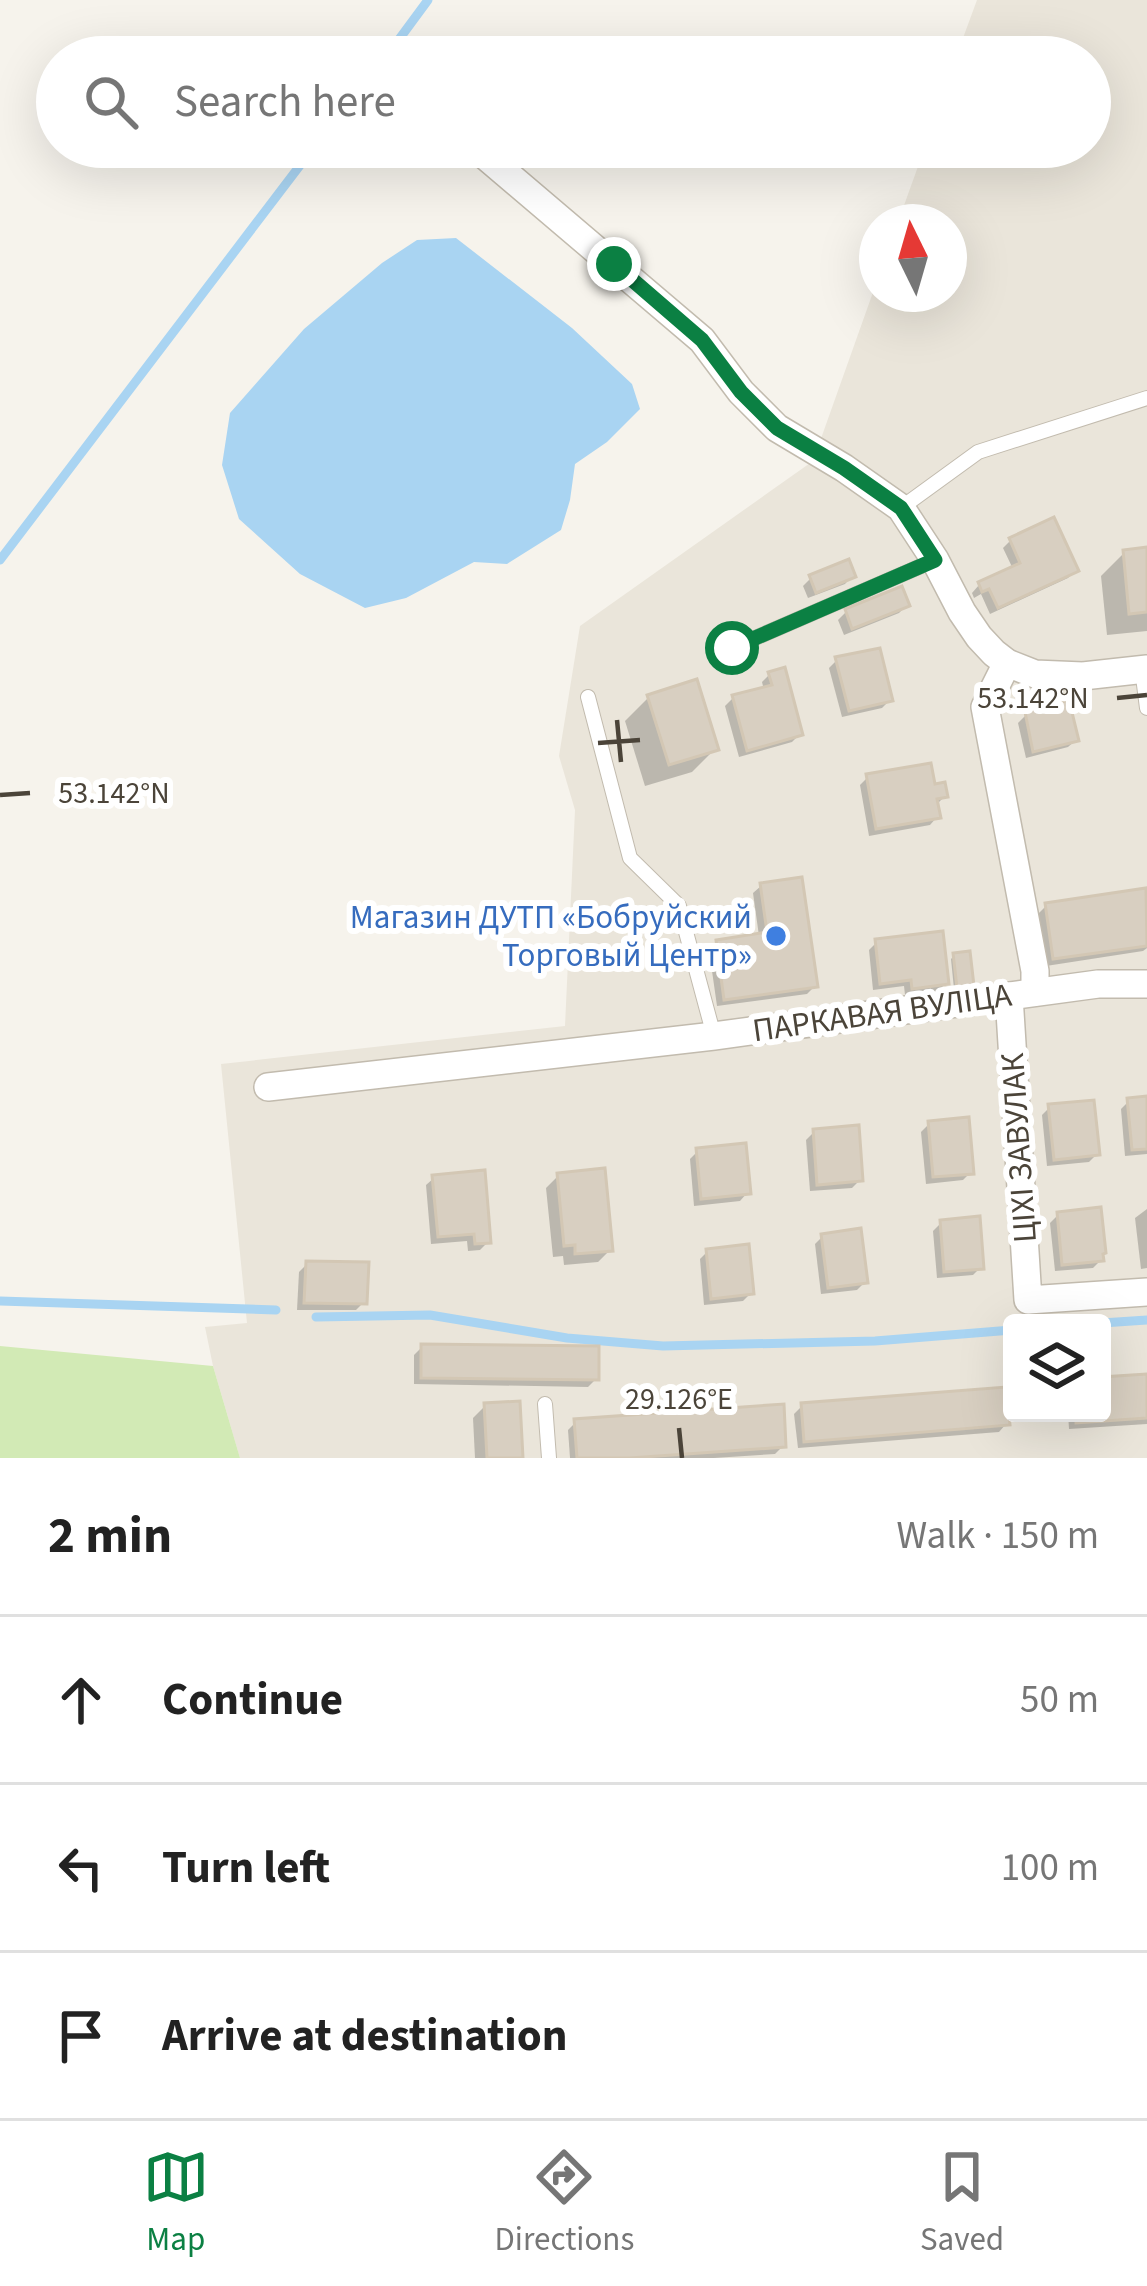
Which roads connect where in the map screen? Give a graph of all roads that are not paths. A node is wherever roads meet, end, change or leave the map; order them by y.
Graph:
1 (500, 168) edge
2 (1147, 398) edge
3 (901, 508) junction
4 (935, 560) junction
5 (732, 648) dead end
6 (1007, 663) junction
7 (1144, 669) edge
8 (588, 697) dead end
9 (1147, 708) edge
10 (1147, 984) edge
11 (1022, 994) junction
12 (714, 1036) junction
13 (268, 1088) dead end
14 (1147, 1292) edge
15 (545, 1404) dead end
16 (549, 1458) edge

1 - 3 street
2 - 3 lane
3 - 4 street
4 - 5 lane
4 - 6 street
6 - 7 street
6 - 11 street, ЦІХІ ЗАВУЛАК
7 - 9 lane
8 - 12 lane
10 - 11 street, ПАРКАВАЯ ВУЛІЦА
11 - 12 street, ПАРКАВАЯ ВУЛІЦА
11 - 14 street, ЦІХІ ЗАВУЛАК
12 - 13 street, ПАРКАВАЯ ВУЛІЦА
15 - 16 lane

